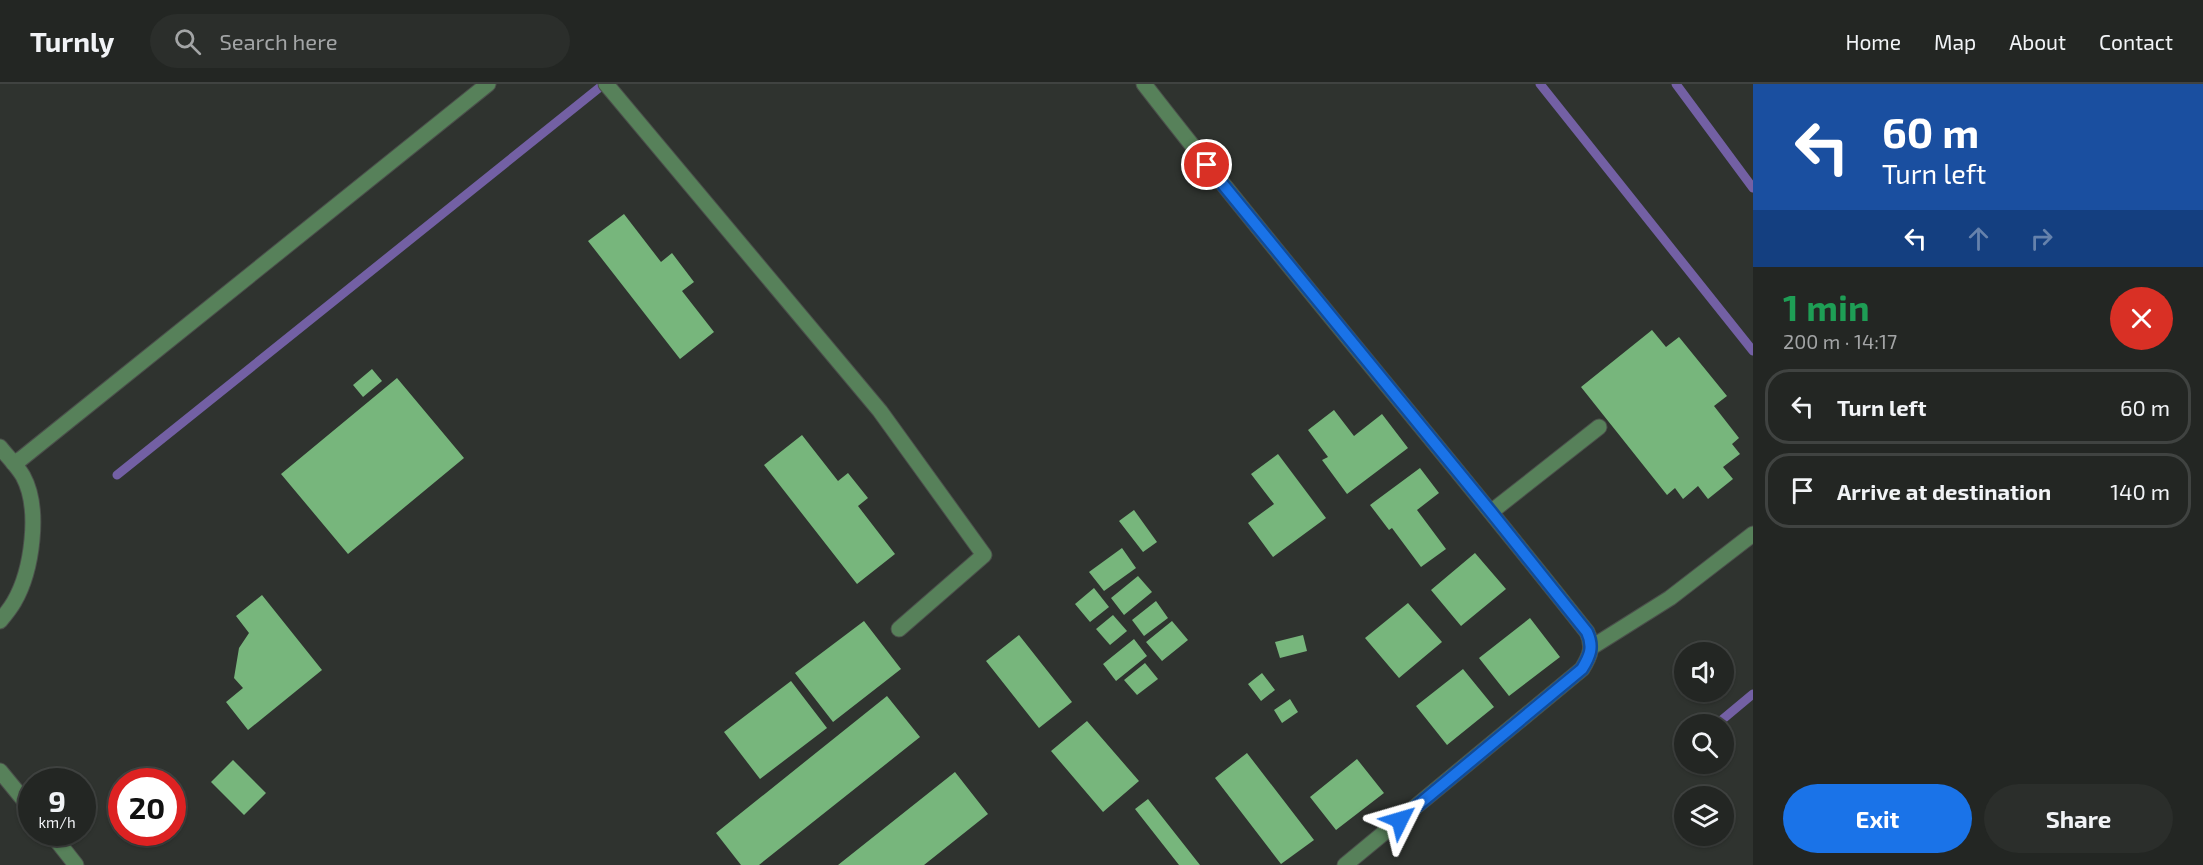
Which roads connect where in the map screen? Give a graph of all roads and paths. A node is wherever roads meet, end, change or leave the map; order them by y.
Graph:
1 (488, 84) edge
2 (606, 84) edge
3 (1144, 84) edge
4 (1599, 428) dead end
5 (0, 447) edge
6 (13, 463) junction
7 (1491, 512) junction
8 (1753, 534) edge
9 (0, 621) edge
10 (899, 629) dead end
11 (1592, 647) junction
12 (0, 771) edge
13 (18, 793) edge
14 (59, 846) edge
15 (69, 863) edge
16 (1345, 865) edge

1 - 6 lane
2 - 10 lane
3 - 7 lane
4 - 7 lane
5 - 6 lane
6 - 9 lane
7 - 11 lane
8 - 11 lane
11 - 16 lane
12 - 13 lane
14 - 15 lane

